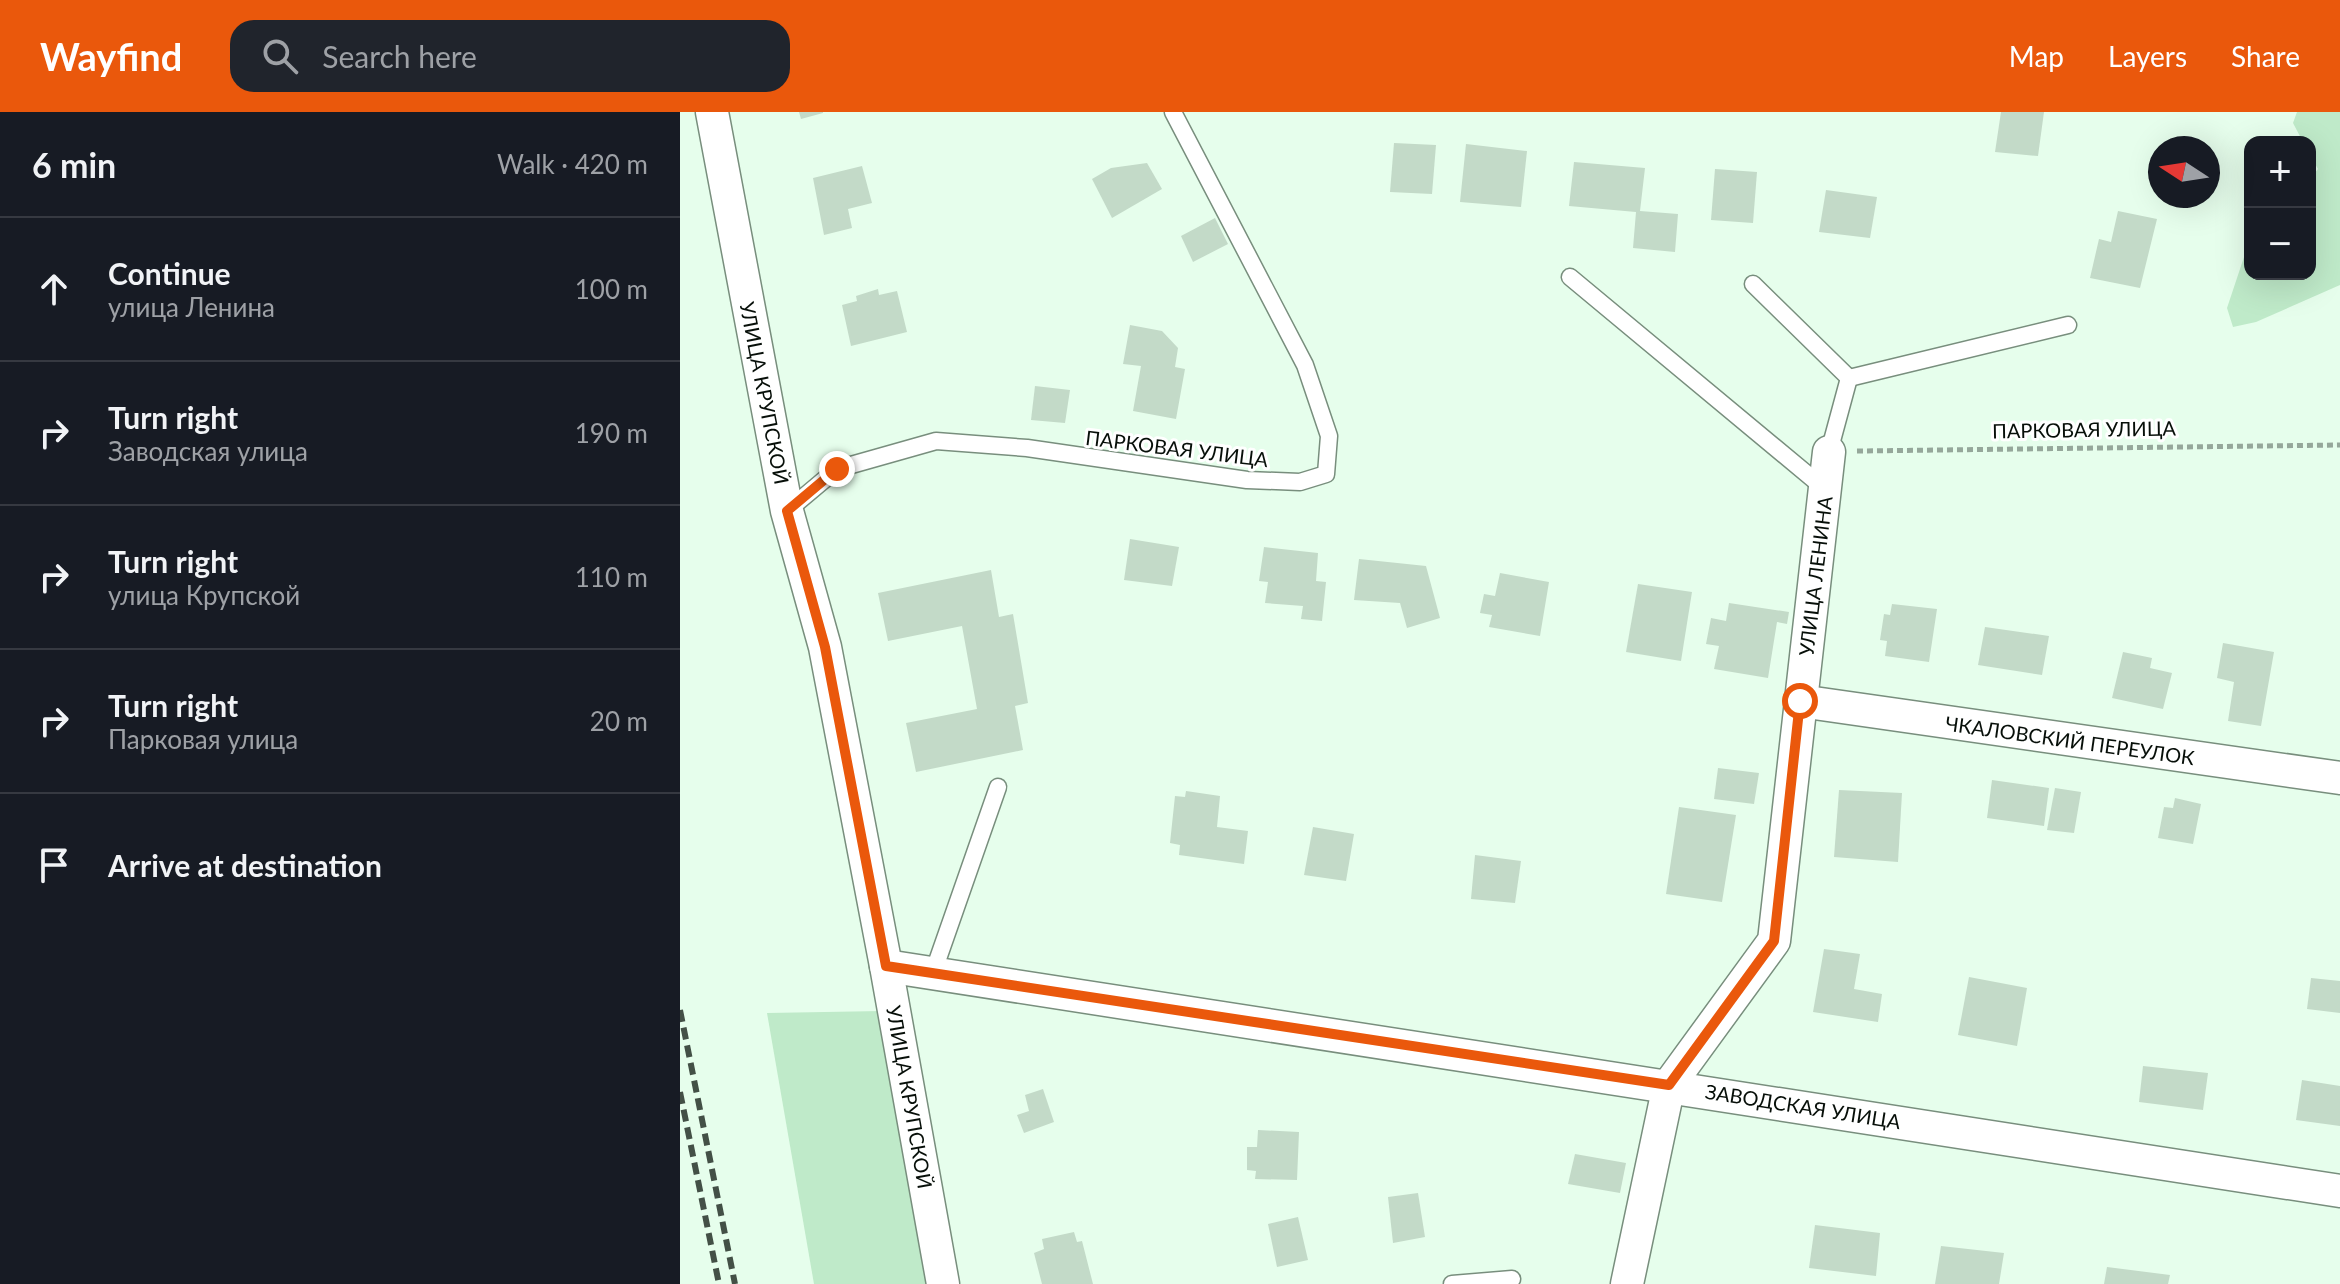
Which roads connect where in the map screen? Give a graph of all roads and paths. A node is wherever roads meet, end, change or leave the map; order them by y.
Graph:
1 (712, 112) edge
2 (1173, 112) edge
3 (1570, 277) dead end
4 (1753, 284) dead end
5 (2068, 325) dead end
6 (1849, 378) junction
7 (2340, 445) edge
8 (1829, 452) junction
9 (1825, 489) junction
10 (787, 511) junction
11 (1800, 701) junction
12 (2340, 778) edge
13 (998, 787) dead end
14 (886, 966) junction
15 (933, 973) junction
16 (1669, 1085) junction
17 (2340, 1191) edge
18 (1512, 1279) dead end
19 (943, 1284) edge
20 (1452, 1284) edge
21 (1627, 1284) edge

1 - 10 street, УЛИЦА КРУПСКОЙ
2 - 10 lane, ПАРКОВАЯ УЛИЦА
3 - 9 lane
4 - 6 lane
5 - 6 lane
6 - 8 lane
7 - 8 path, ПАРКОВАЯ УЛИЦА
8 - 9 street, УЛИЦА ЛЕНИНА
9 - 11 street, УЛИЦА ЛЕНИНА
10 - 14 street, УЛИЦА КРУПСКОЙ
11 - 12 street, ЧКАЛОВСКИЙ ПЕРЕУЛОК
11 - 16 street, УЛИЦА ЛЕНИНА
13 - 15 lane
14 - 15 street, ЗАВОДСКАЯ УЛИЦА
14 - 19 street, УЛИЦА КРУПСКОЙ
15 - 16 street, ЗАВОДСКАЯ УЛИЦА
16 - 17 street, ЗАВОДСКАЯ УЛИЦА
16 - 21 street, УЛИЦА ЛЕНИНА
18 - 20 lane

